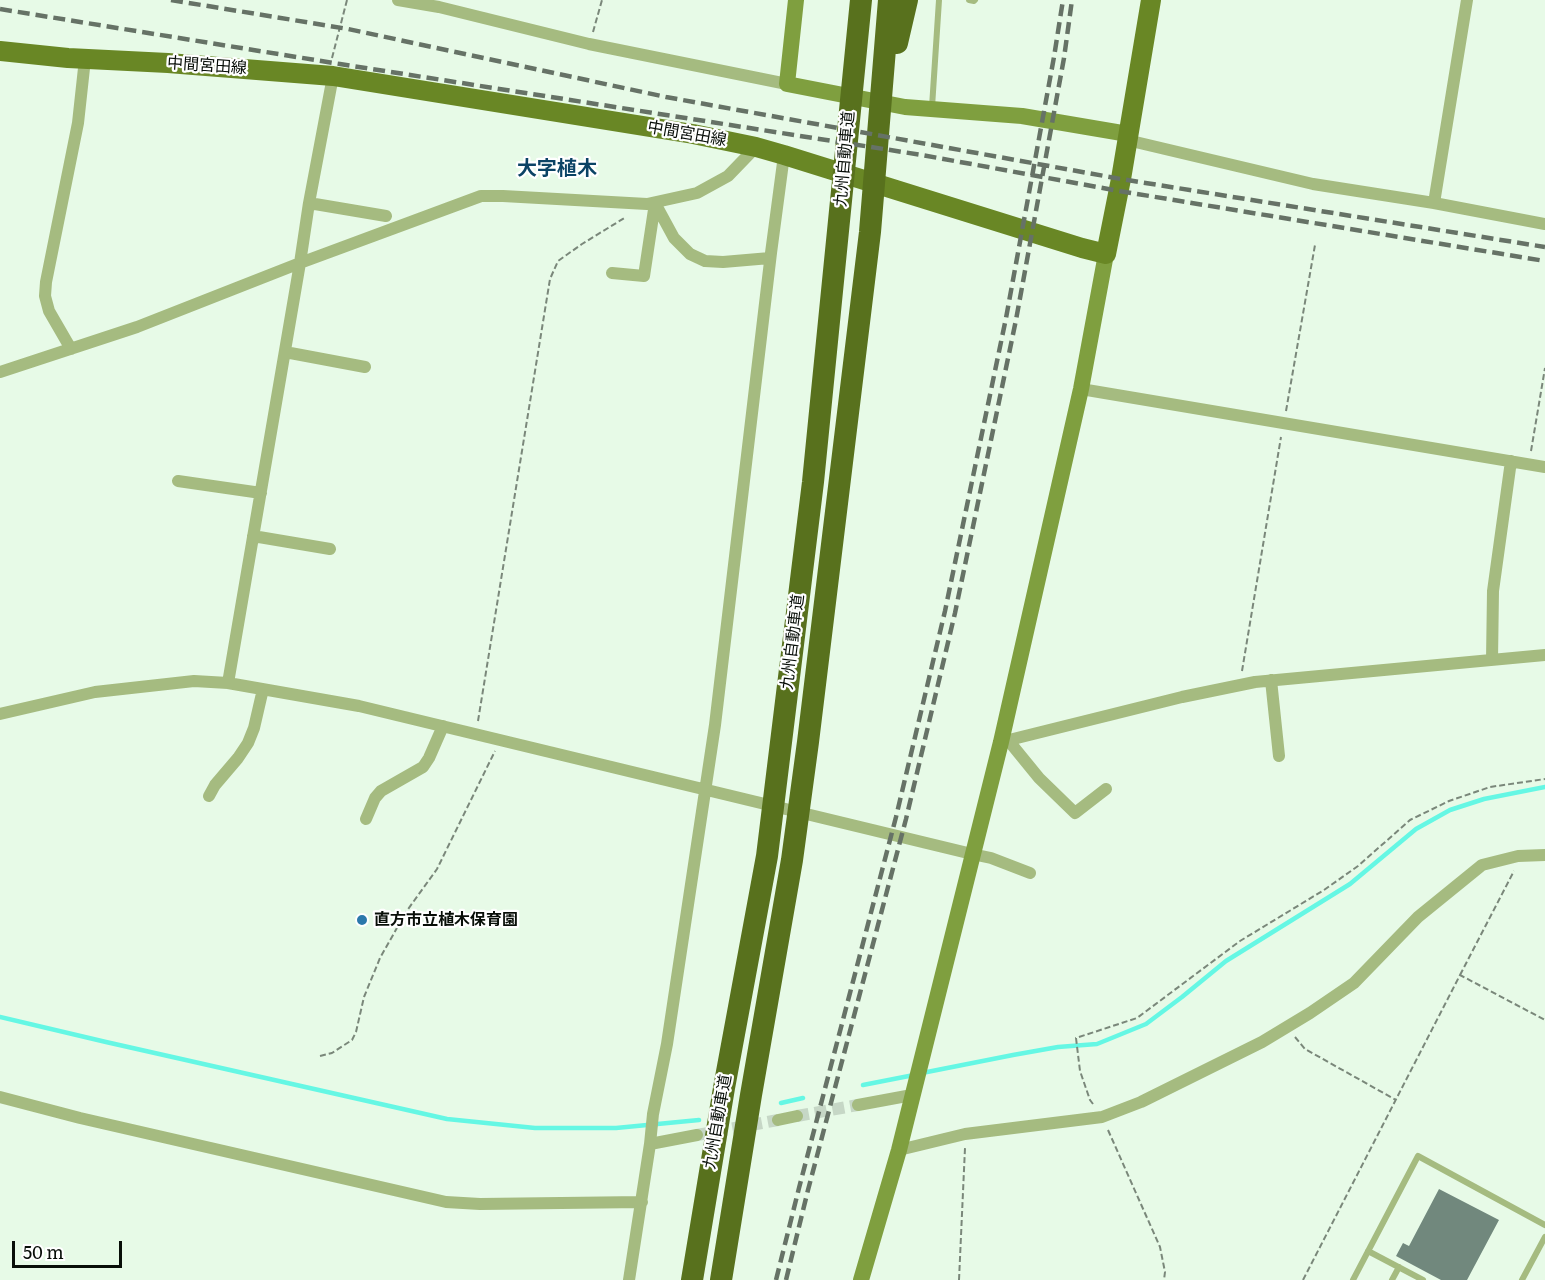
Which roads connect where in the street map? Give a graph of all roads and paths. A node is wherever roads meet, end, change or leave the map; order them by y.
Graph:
1 (347, 0) edge
2 (398, 0) edge
3 (602, 0) edge
4 (796, 0) edge
5 (861, 0) edge
6 (889, 0) edge
7 (907, 0) edge
8 (939, 0) edge
9 (969, 0) edge
10 (975, 0) edge
11 (1150, 0) edge
12 (1467, 0) edge
13 (590, 44) junction
14 (0, 51) edge
15 (889, 54) junction
16 (85, 59) junction
17 (332, 67) junction
18 (786, 84) junction
19 (932, 110) junction
20 (1127, 137) junction
21 (756, 147) junction
22 (784, 155) junction
23 (309, 203) junction
24 (1434, 203) junction
25 (651, 204) junction
26 (386, 216) dead end
27 (1545, 224) edge
28 (1314, 245) dead end
29 (1106, 254) junction
30 (771, 258) junction
31 (300, 263) junction
32 (612, 273) dead end
33 (71, 349) junction
34 (285, 352) junction
35 (365, 367) dead end
36 (1545, 368) edge
37 (0, 372) edge
38 (1081, 389) junction
39 (1284, 422) junction
40 (1511, 461) junction
41 (1529, 465) junction
42 (1545, 467) edge
43 (178, 481) dead end
44 (261, 493) junction
45 (254, 536) junction
46 (330, 549) dead end
47 (1545, 655) edge
48 (1492, 660) junction
49 (1271, 680) junction
50 (228, 683) junction
51 (1239, 685) junction
52 (263, 689) junction
53 (0, 714) edge
54 (443, 726) junction
55 (476, 735) junction
56 (500, 740) junction
57 (1005, 741) junction
58 (1279, 756) dead end
59 (1545, 779) edge
60 (706, 789) junction
61 (1106, 789) dead end
62 (209, 796) dead end
63 (366, 819) dead end
64 (972, 854) junction
65 (1545, 855) edge
66 (1522, 856) junction
67 (1030, 873) dead end
68 (1460, 975) junction
69 (1545, 1020) edge
70 (1288, 1027) junction
71 (320, 1056) dead end
72 (913, 1092) junction
73 (0, 1097) edge
74 (1396, 1100) junction
75 (858, 1105) tunnel mouth
76 (797, 1116) tunnel mouth
77 (1102, 1117) junction
78 (778, 1120) tunnel mouth
79 (965, 1134) junction
80 (697, 1135) tunnel mouth
81 (651, 1140) junction
82 (899, 1150) junction
83 (642, 1202) junction
84 (1545, 1225) edge
85 (1545, 1237) edge
86 (1368, 1251) junction
87 (1399, 1267) junction
88 (629, 1280) edge
89 (692, 1280) edge
90 (721, 1280) edge
91 (861, 1280) edge
92 (959, 1280) edge
93 (1164, 1280) edge
94 (1302, 1280) edge
95 (1353, 1280) edge
96 (1392, 1280) edge
97 (1424, 1280) edge
98 (1522, 1280) edge

1 - 17 path
2 - 13 street
3 - 13 path
4 - 18 street
5 - 89 highway, 九州自動車道
6 - 15 highway, 九州自動車道
7 - 15 highway
8 - 19 lane
9 - 10 lane
11 - 20 main road
12 - 24 street
13 - 18 street
14 - 16 main road, 中間宮田線
15 - 90 highway, 九州自動車道
16 - 17 main road, 中間宮田線
16 - 33 street
17 - 21 main road, 中間宮田線
17 - 23 street
18 - 19 street
19 - 20 street
20 - 24 street
20 - 29 main road
21 - 22 main road, 中間宮田線
21 - 25 street
22 - 29 main road, 中間宮田線
22 - 30 street
23 - 26 street
23 - 31 street
24 - 27 street
25 - 30 street
25 - 31 street
25 - 32 street
25 - 55 path
28 - 39 path
29 - 38 street
30 - 60 street
31 - 33 street
31 - 34 street
33 - 37 street
34 - 35 street
34 - 44 street
36 - 41 path
38 - 39 street
38 - 57 street
39 - 40 street
39 - 51 path
40 - 41 street
40 - 48 street
41 - 42 street
43 - 44 street
44 - 45 street
45 - 46 street
45 - 50 street
47 - 48 street
48 - 49 street
49 - 51 street
49 - 58 street
50 - 52 street
50 - 53 street
51 - 57 street
52 - 54 street
52 - 62 street
54 - 55 street
54 - 63 street
55 - 56 street
56 - 60 street
56 - 71 path
57 - 61 street
57 - 64 street
59 - 77 path
60 - 64 street
60 - 81 street
64 - 67 street
64 - 72 street
65 - 66 street
66 - 68 path
66 - 70 street
68 - 69 path
68 - 74 path
70 - 74 path
70 - 77 street
72 - 75 street
72 - 82 street
73 - 83 street
74 - 94 path
76 - 78 street
77 - 79 street
77 - 93 path
79 - 82 street
79 - 92 path
80 - 81 street
81 - 83 street
82 - 91 street
83 - 88 street
84 - 86 lane
85 - 98 lane
86 - 87 lane
86 - 95 lane
87 - 96 lane
87 - 97 lane

